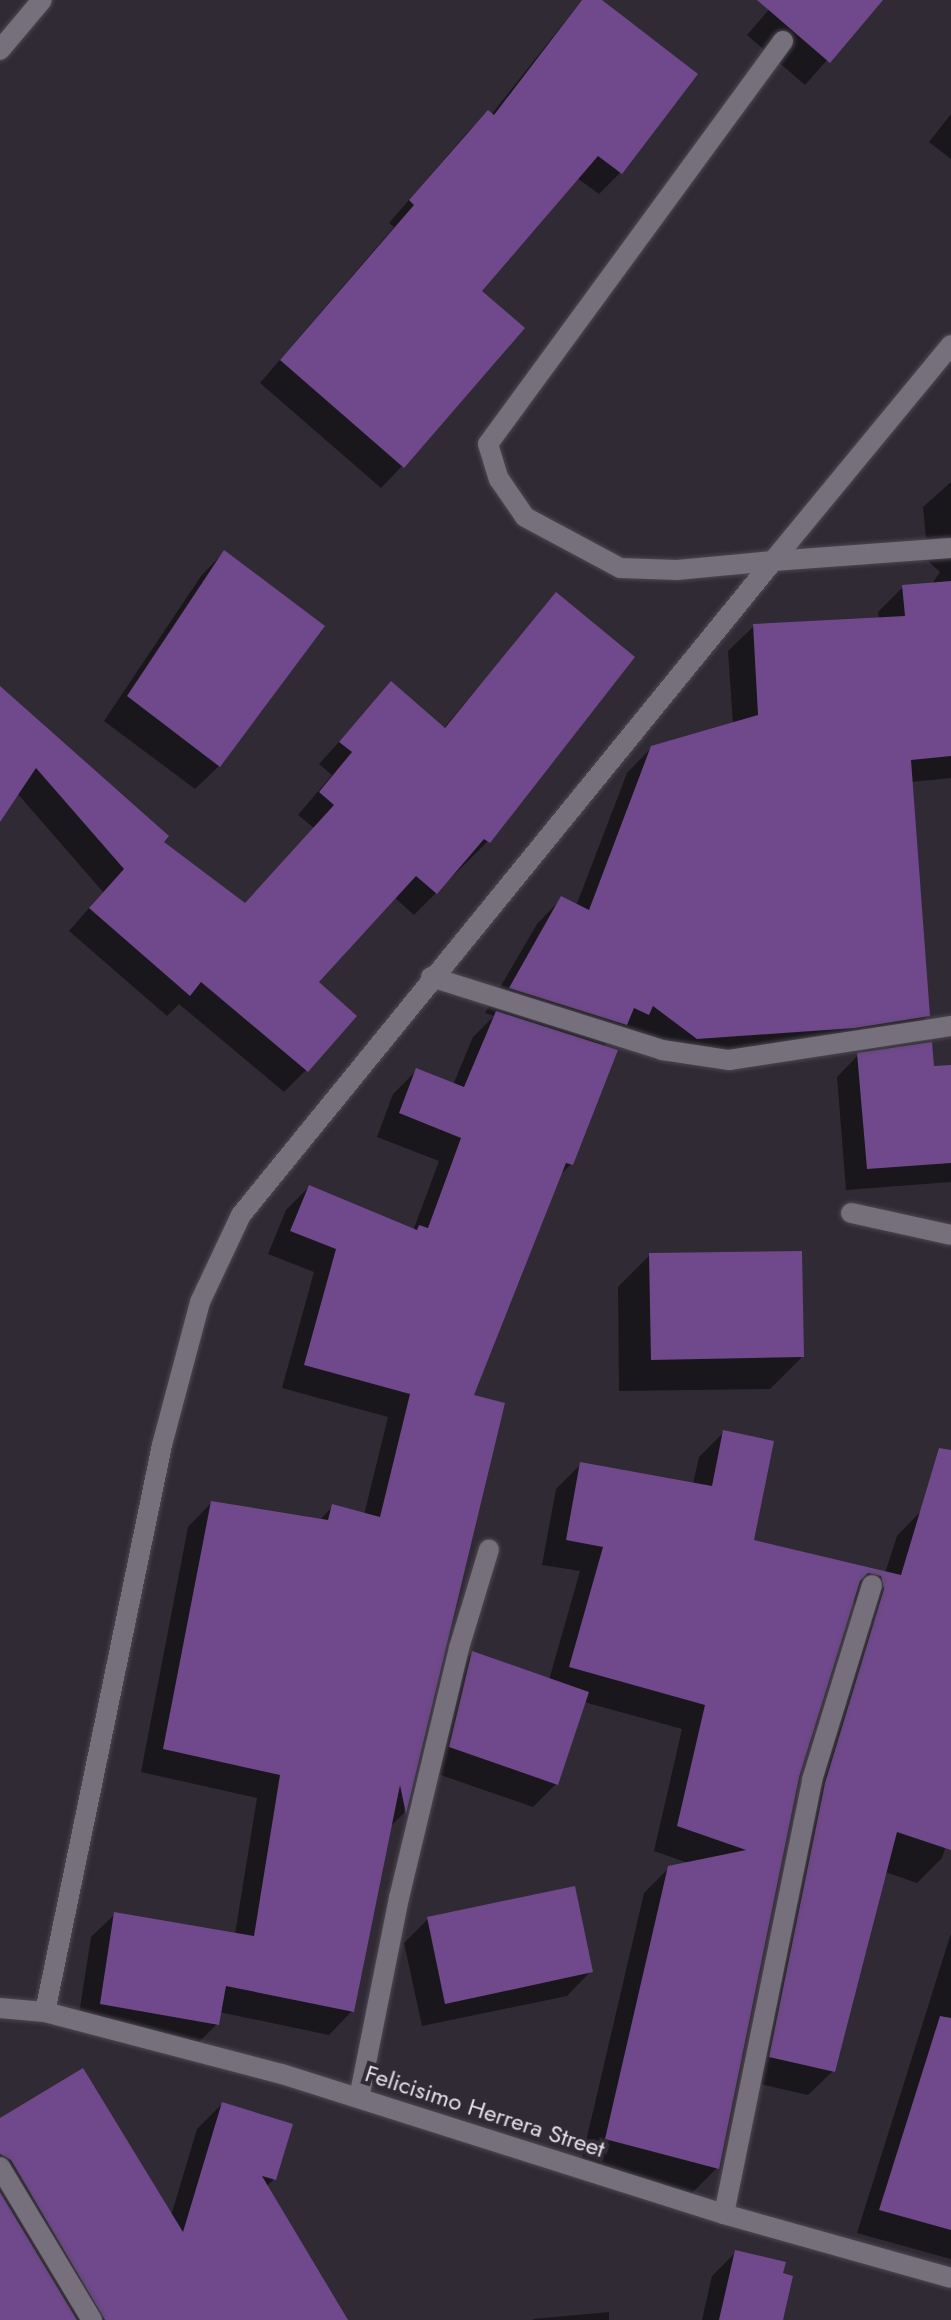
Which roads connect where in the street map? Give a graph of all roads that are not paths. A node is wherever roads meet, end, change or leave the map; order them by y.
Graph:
1 (42, 0) edge
2 (783, 41) dead end
3 (0, 50) edge
4 (951, 345) edge
5 (951, 548) edge
6 (773, 561) junction
7 (431, 977) junction
8 (951, 1026) edge
9 (851, 1213) dead end
10 (951, 1235) edge
11 (489, 1549) dead end
12 (872, 1585) dead end
13 (0, 2008) edge
14 (45, 2012) junction
15 (359, 2098) junction
16 (0, 2167) edge
17 (724, 2214) junction
18 (951, 2278) edge
19 (92, 2320) edge

1 - 3 street
2 - 6 street
4 - 6 street
5 - 6 street
6 - 7 street
7 - 8 street
7 - 14 street
9 - 10 street
11 - 15 street
12 - 17 street
13 - 14 street, Felicisimo Herrera Street
14 - 15 street, Felicisimo Herrera Street
15 - 17 street, Felicisimo Herrera Street
16 - 19 street
17 - 18 street, Felicisimo Herrera Street

